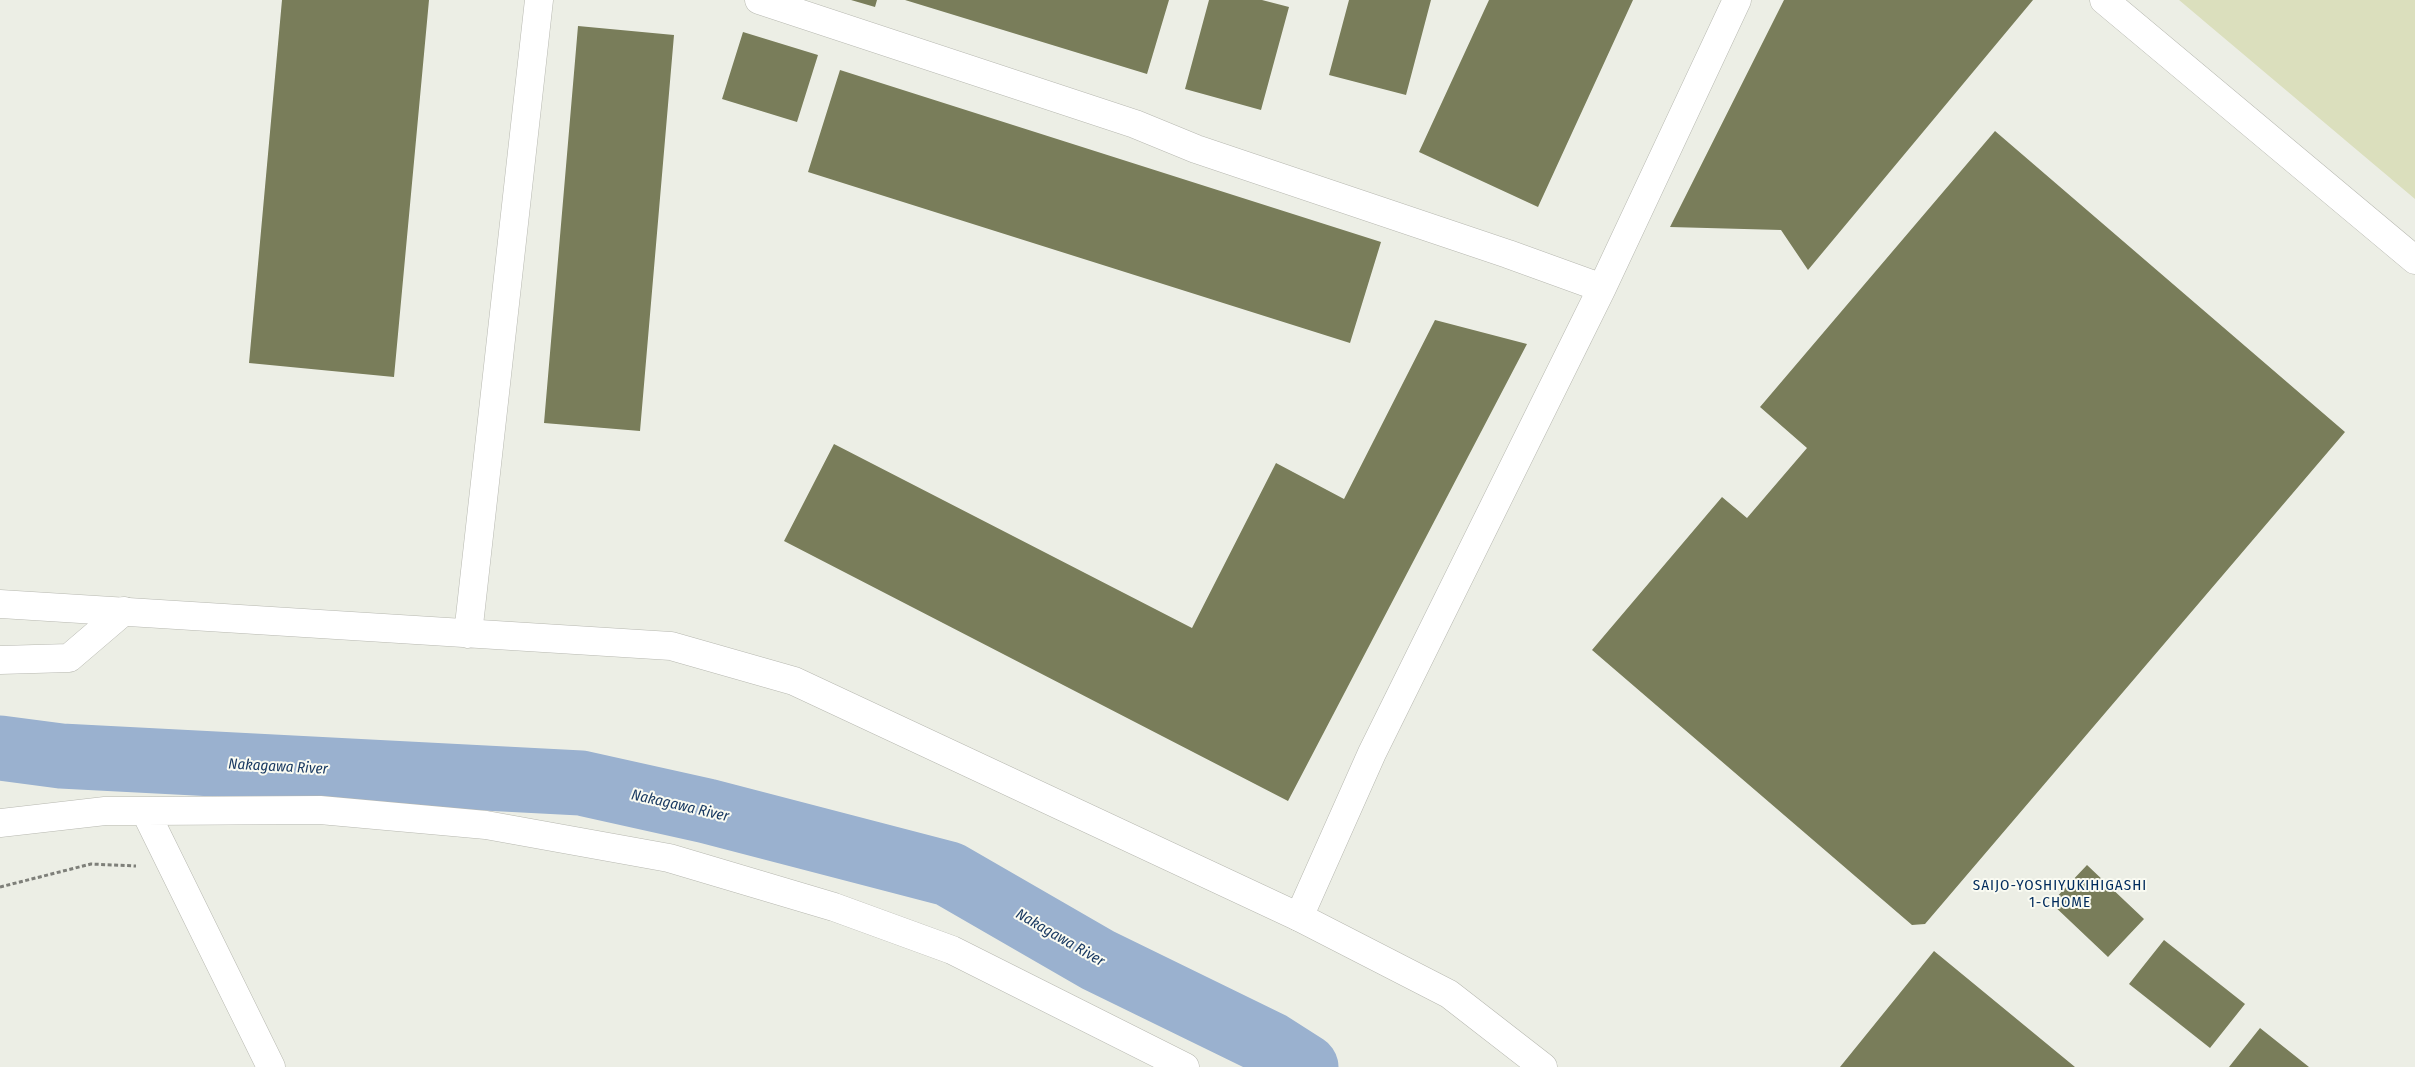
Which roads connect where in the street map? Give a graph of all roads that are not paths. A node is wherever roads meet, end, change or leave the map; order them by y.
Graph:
1 (539, 0) edge
2 (759, 0) edge
3 (1737, 0) edge
4 (2104, 0) edge
5 (2415, 260) edge
6 (1602, 288) junction
7 (0, 604) edge
8 (124, 611) junction
9 (468, 634) junction
10 (0, 660) edge
11 (145, 811) junction
12 (0, 824) edge
13 (1299, 917) junction
14 (271, 1067) edge
15 (1185, 1067) edge
16 (1544, 1067) edge

1 - 9 street
2 - 6 street
3 - 6 street
4 - 5 street
6 - 13 street
7 - 8 street
8 - 9 street
8 - 10 street
9 - 13 street
11 - 12 street
11 - 14 street
11 - 15 street
13 - 16 street

